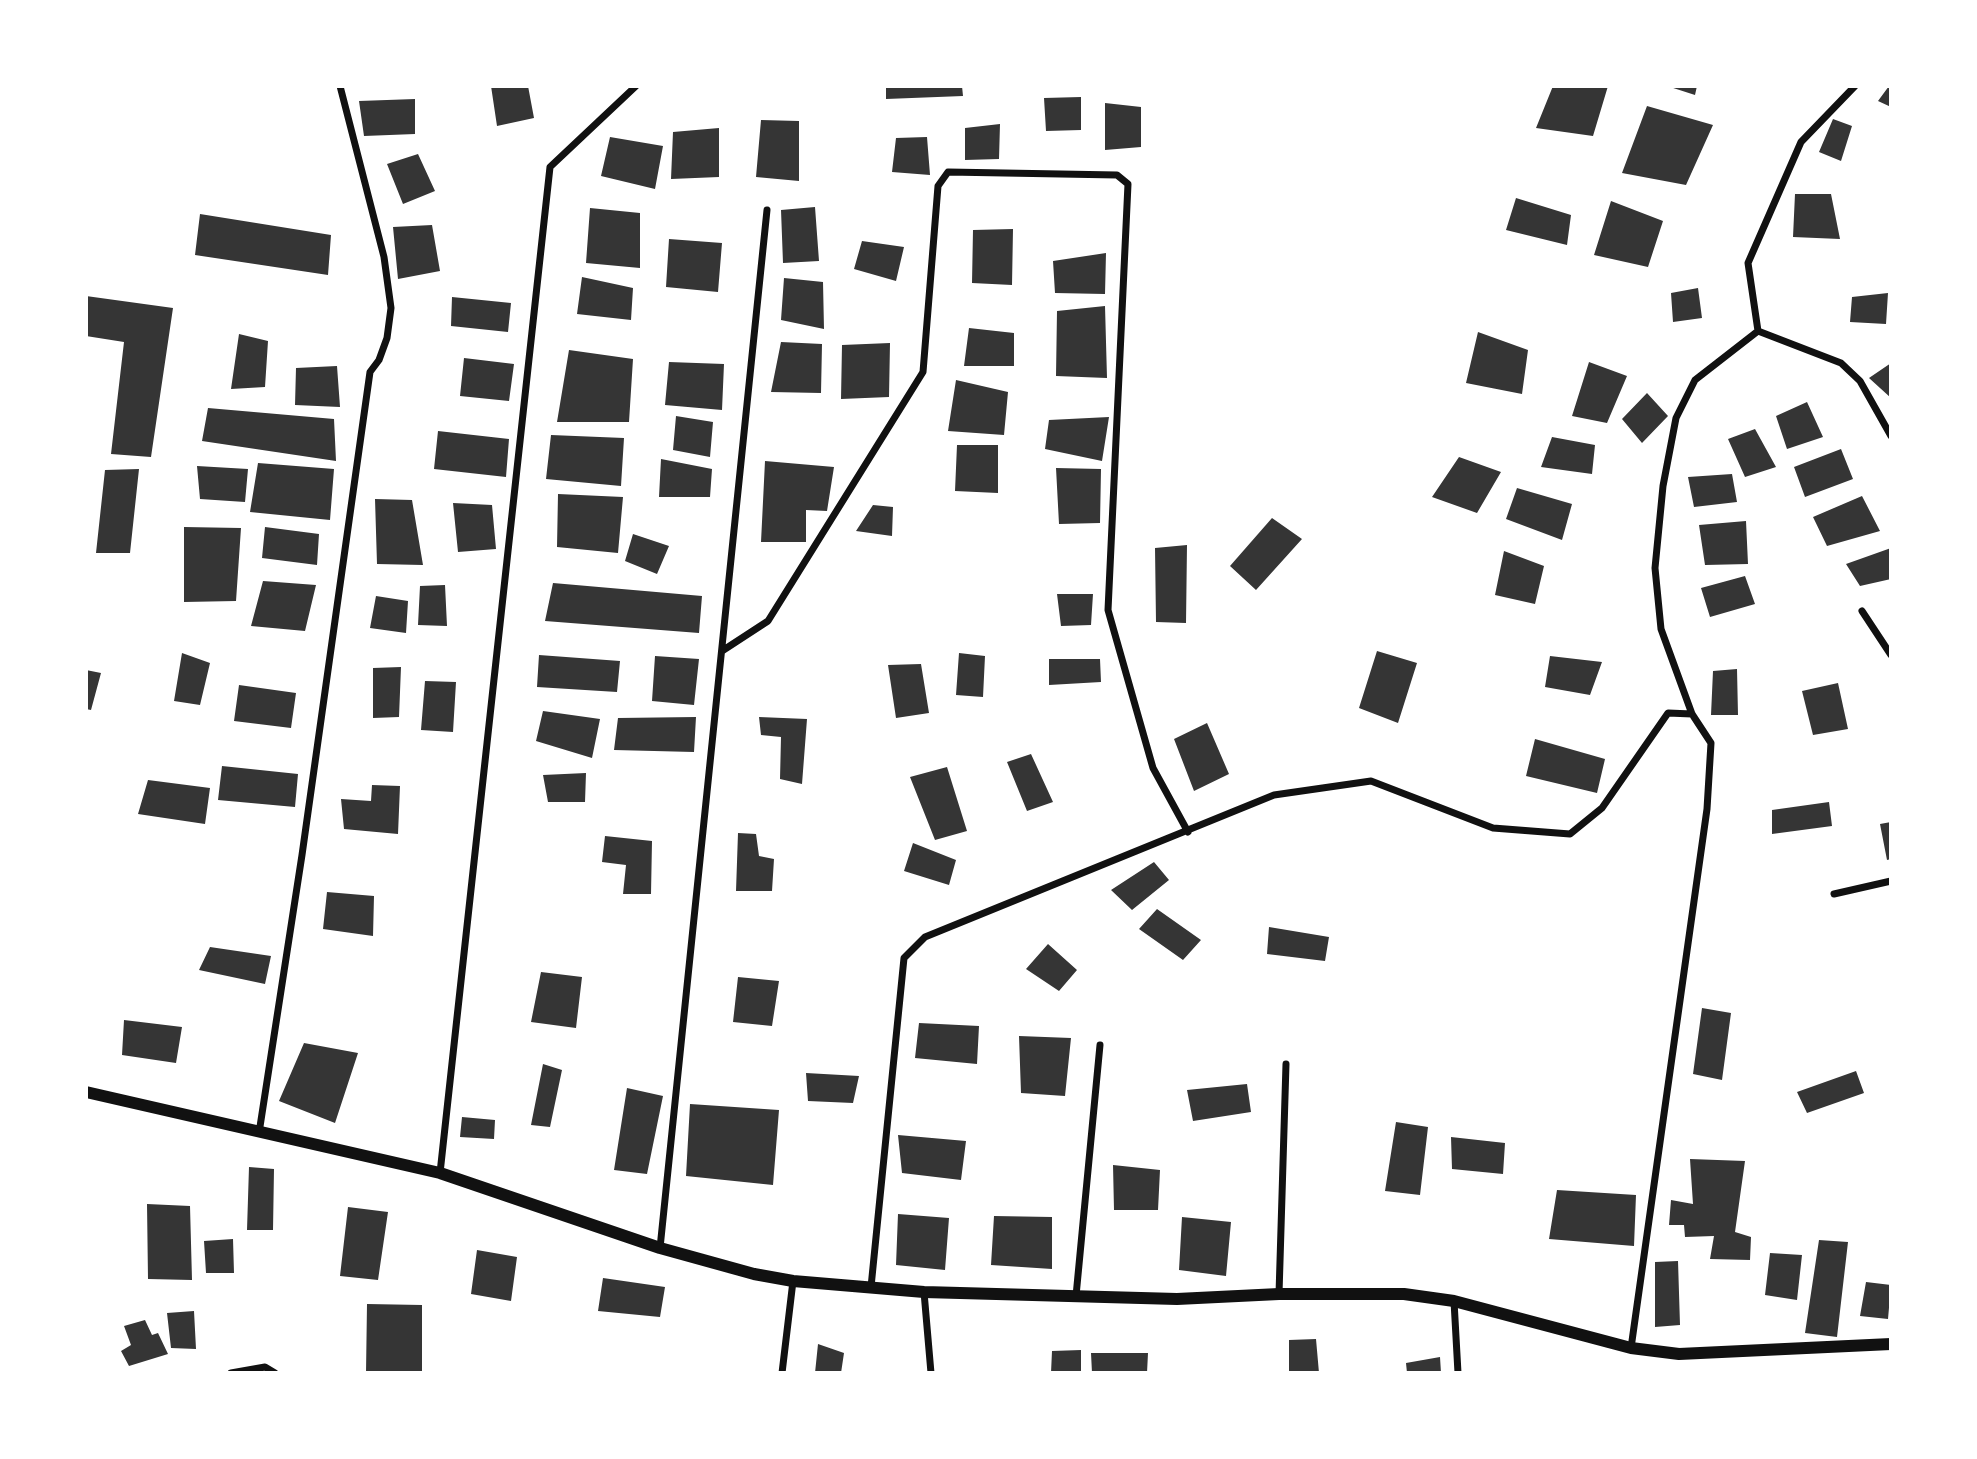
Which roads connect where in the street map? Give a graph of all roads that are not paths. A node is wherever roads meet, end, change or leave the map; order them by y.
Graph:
1 (340, 86) edge
2 (636, 86) edge
3 (1856, 86) edge
4 (767, 210) dead end
5 (1758, 331) junction
6 (1891, 436) edge
7 (1862, 611) dead end
8 (722, 651) junction
9 (1891, 655) edge
10 (1692, 714) junction
11 (1188, 832) junction
12 (1891, 881) edge
13 (1834, 894) dead end
14 (1100, 1045) dead end
15 (1286, 1064) dead end
16 (86, 1092) edge
17 (259, 1133) junction
18 (440, 1173) junction
19 (660, 1248) junction
20 (793, 1281) junction
21 (871, 1287) junction
22 (924, 1292) junction
23 (1279, 1294) junction
24 (1076, 1296) junction
25 (1454, 1301) junction
26 (1891, 1344) edge
27 (1631, 1348) junction
28 (231, 1373) edge
29 (275, 1373) edge
30 (782, 1373) edge
31 (930, 1373) edge
32 (1458, 1373) edge

1 - 17 street
2 - 18 street
3 - 5 street
4 - 8 street
5 - 6 street
5 - 10 street
7 - 9 street
8 - 11 street
8 - 19 street
10 - 11 street
10 - 27 street
11 - 21 street
12 - 13 street
14 - 24 street
15 - 23 street
16 - 17 street
17 - 18 street
18 - 19 street
19 - 20 street
20 - 21 street
20 - 30 street
21 - 22 street
22 - 24 street
22 - 31 street
23 - 24 street
23 - 25 street
25 - 27 street
25 - 32 street
26 - 27 street
28 - 29 street

